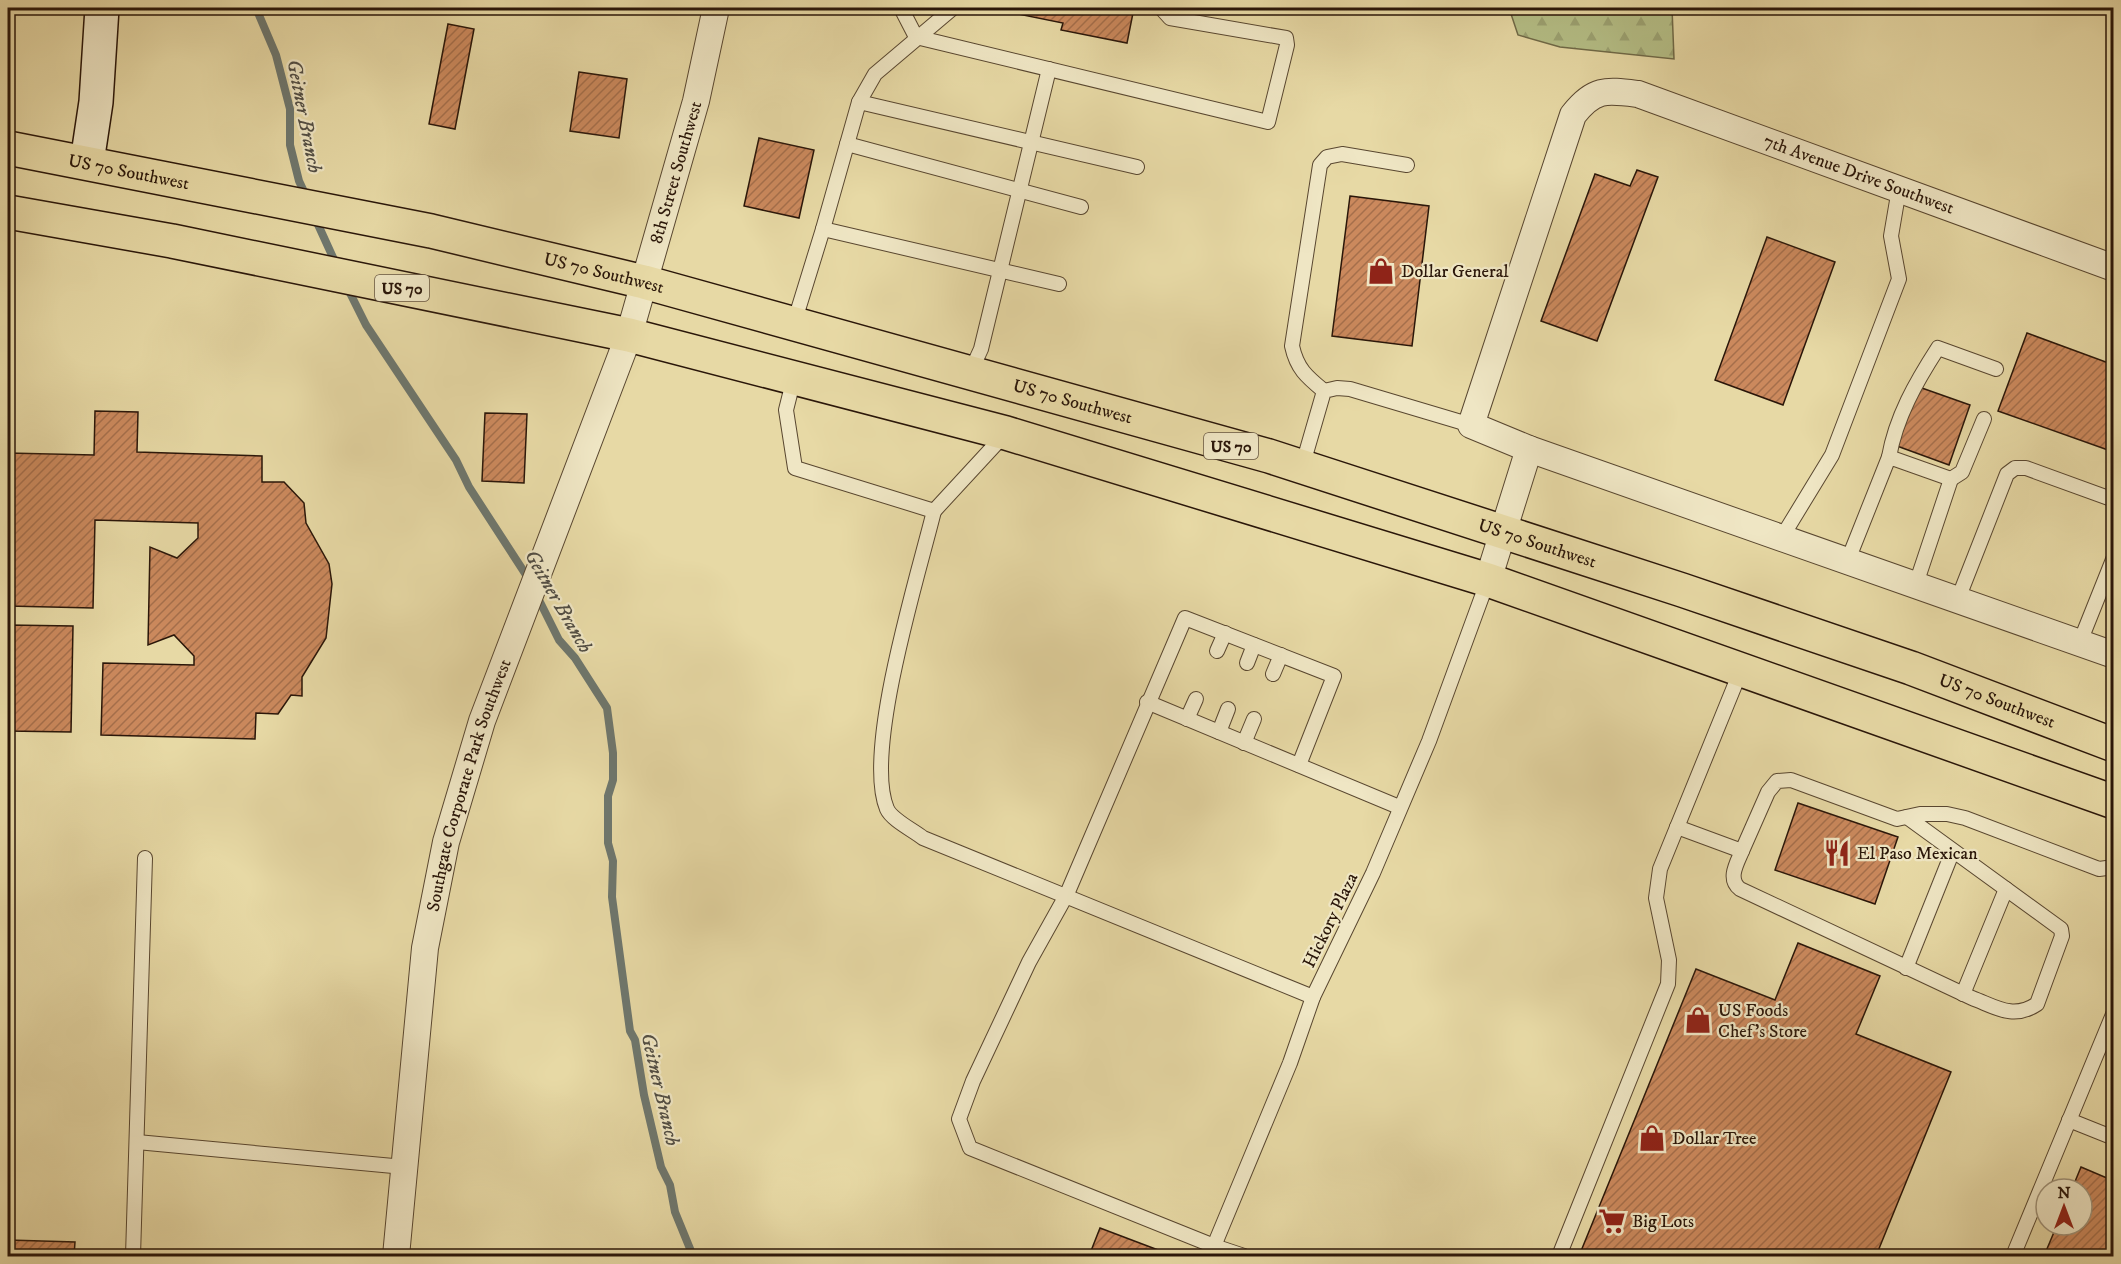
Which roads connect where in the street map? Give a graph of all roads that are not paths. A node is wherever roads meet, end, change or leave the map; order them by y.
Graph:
1 (102, 8) edge
2 (716, 8) edge
3 (901, 8) edge
4 (953, 8) edge
5 (1161, 8) edge
6 (916, 37) junction
7 (1049, 69) junction
8 (859, 102) junction
9 (1031, 143) junction
10 (848, 144) junction
11 (8, 148) edge
12 (87, 162) junction
13 (1407, 165) dead end
14 (1137, 167) dead end
15 (1899, 189) junction
16 (1019, 191) junction
17 (1080, 207) dead end
18 (8, 212) edge
19 (823, 229) junction
20 (2114, 268) edge
21 (1000, 270) junction
22 (644, 282) junction
23 (1059, 284) dead end
24 (794, 323) junction
25 (629, 335) junction
26 (1996, 369) dead end
27 (970, 374) junction
28 (794, 376) junction
29 (1324, 392) junction
30 (1984, 419) dead end
31 (1471, 425) junction
32 (1006, 433) junction
33 (1529, 449) junction
34 (1889, 457) junction
35 (1302, 467) junction
36 (1951, 479) junction
37 (2114, 500) edge
38 (934, 512) junction
39 (1503, 531) junction
40 (1782, 537) junction
41 (2114, 557) edge
42 (1848, 560) junction
43 (1488, 580) junction
44 (1916, 584) junction
45 (1958, 599) junction
46 (1225, 633) junction
47 (2080, 642) junction
48 (1254, 645) junction
49 (1217, 651) dead end
50 (1281, 655) junction
51 (2114, 655) edge
52 (1247, 663) dead end
53 (1741, 669) junction
54 (1273, 674) dead end
55 (1196, 699) dead end
56 (1147, 702) junction
57 (1228, 709) dead end
58 (1187, 719) junction
59 (1254, 719) dead end
60 (1219, 732) junction
61 (1244, 743) junction
62 (2114, 745) edge
63 (1299, 765) junction
64 (2114, 802) edge
65 (1399, 807) junction
66 (1907, 817) junction
67 (1677, 827) junction
68 (1742, 851) junction
69 (1952, 853) junction
70 (145, 858) dead end
71 (2114, 867) edge
72 (2006, 889) junction
73 (1067, 894) junction
74 (1906, 968) junction
75 (1963, 994) junction
76 (1313, 997) junction
77 (2114, 1012) edge
78 (2069, 1119) junction
79 (2114, 1138) edge
80 (137, 1142) junction
81 (404, 1167) junction
82 (1214, 1246) junction
83 (133, 1257) edge
84 (396, 1257) edge
85 (1244, 1257) edge
86 (1559, 1257) edge
87 (2013, 1257) edge

1 - 12 street
2 - 22 street, 8th Street Southwest
3 - 6 lane
4 - 6 lane
5 - 7 lane
6 - 7 lane
6 - 8 lane
7 - 9 lane
8 - 9 lane
8 - 10 lane
9 - 14 lane
9 - 16 lane
10 - 16 lane
10 - 19 lane
11 - 12 main road, US 70 Southwest / US 70
12 - 22 main road, US 70 Southwest / US 70
13 - 29 lane
15 - 20 street, 7th Avenue Drive Southwest
15 - 31 street, 7th Avenue Drive Southwest
15 - 40 lane
16 - 17 lane
16 - 21 lane
18 - 25 main road, US 70
19 - 21 lane
19 - 24 lane
21 - 23 lane
21 - 27 lane
22 - 24 main road, US 70 Southwest / US 70
22 - 25 street, 8th Street Southwest
24 - 27 main road, US 70 Southwest / US 70
25 - 28 main road, US 70
25 - 81 street, Southgate Corporate Park Southwest
26 - 34 lane
27 - 35 main road, US 70 Southwest / US 70
28 - 32 main road, US 70
28 - 38 lane
29 - 31 lane
29 - 35 lane
30 - 36 lane
31 - 33 street
32 - 38 lane
32 - 43 main road, US 70
33 - 39 street
33 - 40 street
34 - 36 lane
34 - 42 lane
35 - 39 main road, US 70 Southwest / US 70
36 - 44 lane
37 - 45 lane
38 - 73 lane
39 - 43 street
39 - 62 main road, US 70 Southwest / US 70
40 - 42 street
41 - 47 lane
42 - 44 street
43 - 53 main road, US 70
43 - 65 lane, Hickory Plaza
44 - 45 street
45 - 47 street
46 - 48 lane
46 - 49 lane
46 - 56 lane
47 - 51 street
48 - 50 lane
48 - 52 lane
50 - 54 lane
50 - 63 lane
53 - 64 main road, US 70
53 - 67 lane
55 - 58 lane
56 - 58 lane
56 - 73 lane
57 - 60 lane
58 - 60 lane
59 - 61 lane
60 - 61 lane
61 - 63 lane
63 - 65 lane
65 - 76 lane, Hickory Plaza
66 - 68 lane
66 - 69 lane
66 - 71 lane
67 - 68 lane
67 - 86 lane
68 - 74 lane
69 - 72 lane
69 - 74 lane
70 - 80 lane
72 - 75 lane
72 - 75 lane
73 - 76 lane
73 - 82 lane
74 - 75 lane
76 - 82 lane, Hickory Plaza
77 - 78 lane
78 - 79 lane
78 - 87 lane
80 - 81 lane
80 - 83 lane
81 - 84 street, Southgate Corporate Park Southwest
82 - 85 lane

